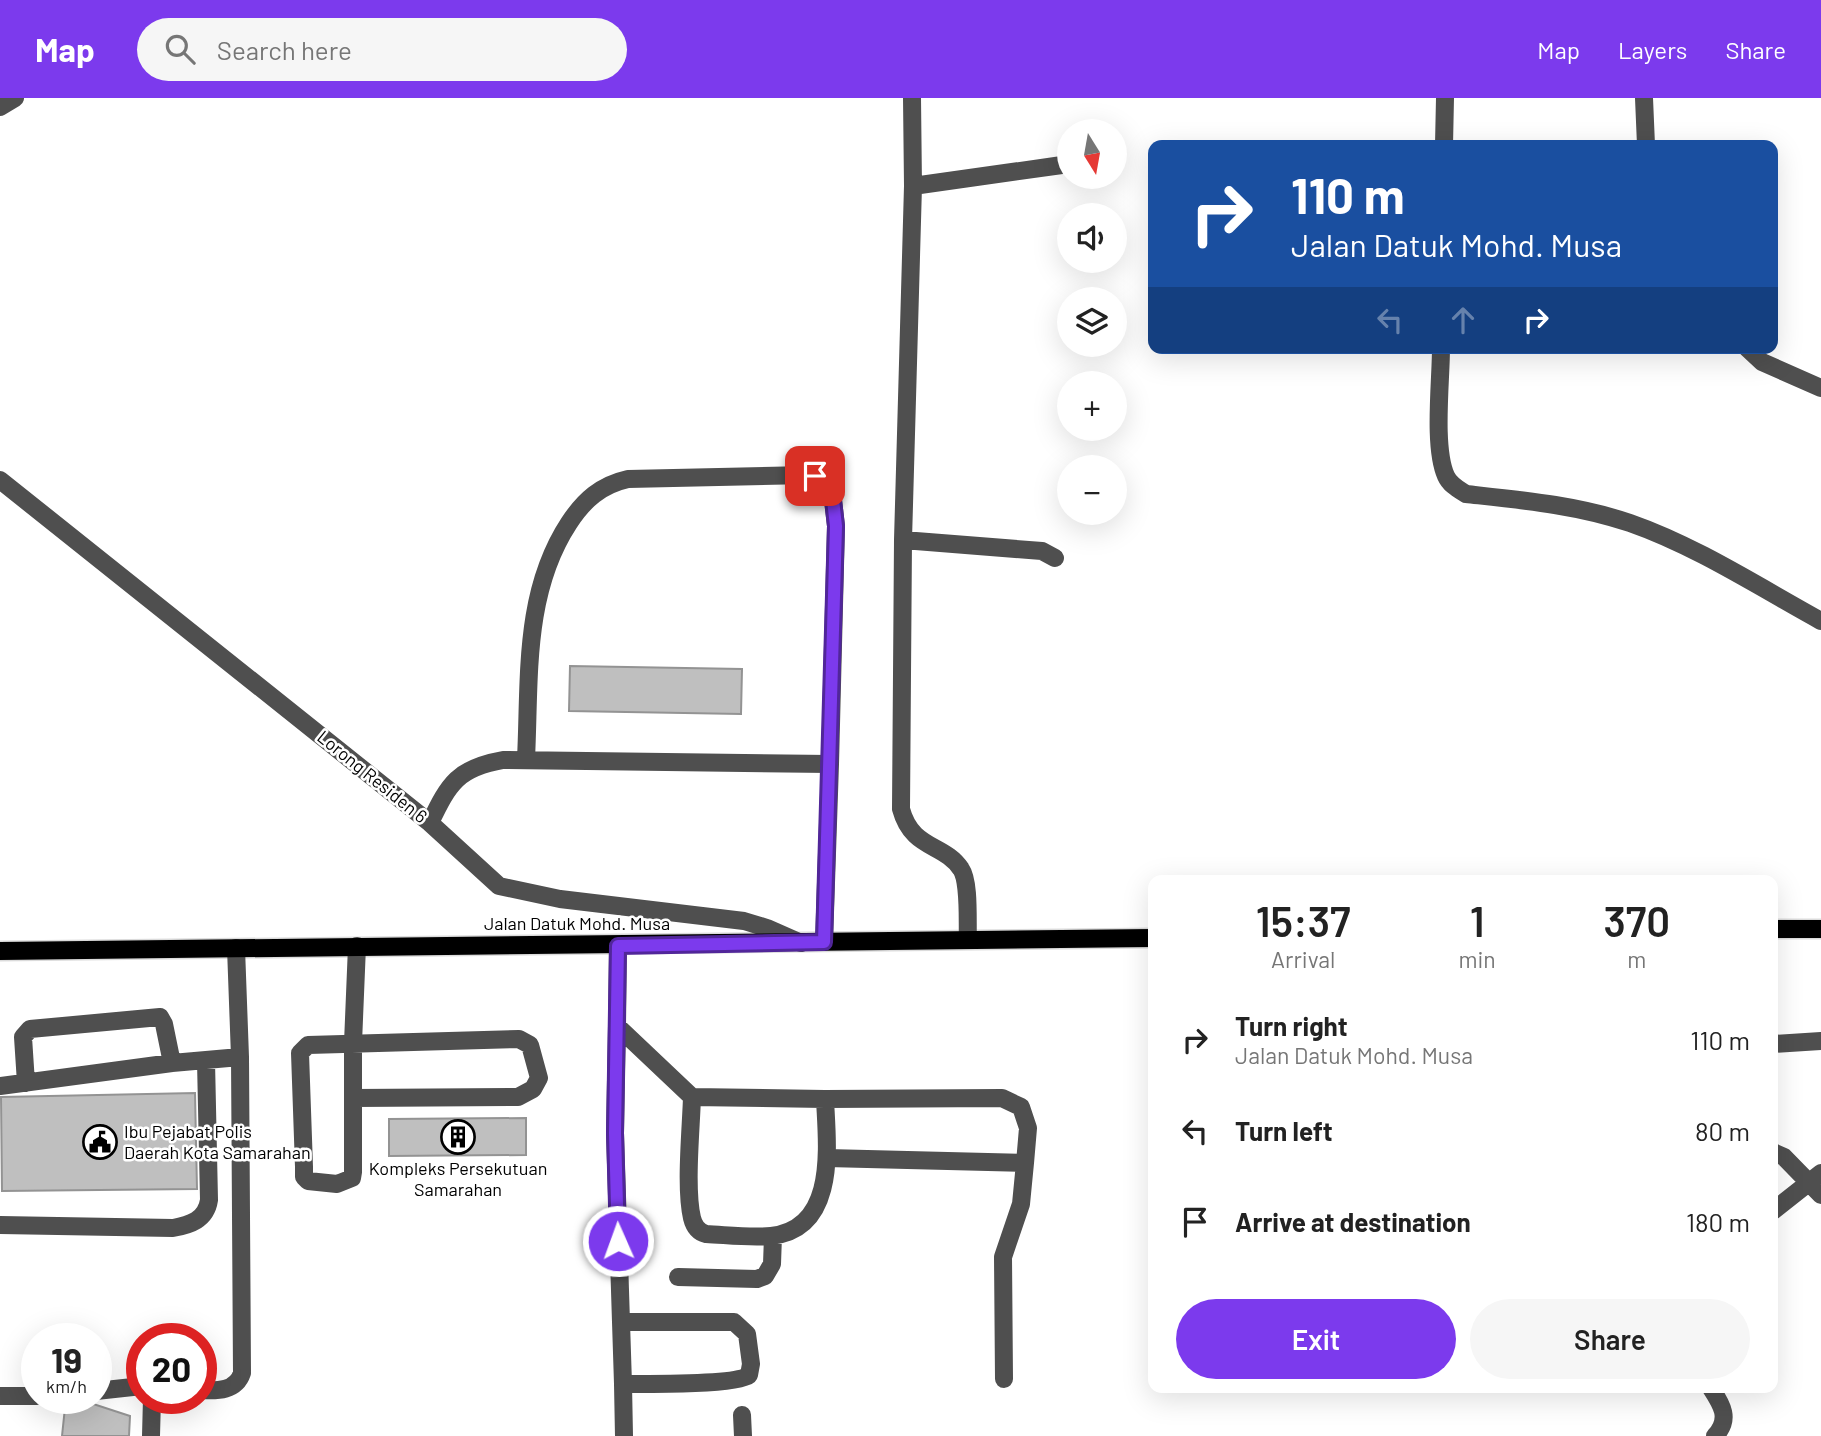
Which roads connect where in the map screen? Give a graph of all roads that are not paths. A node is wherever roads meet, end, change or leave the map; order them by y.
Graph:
1 (15, 98) edge
2 (912, 98) edge
3 (1445, 98) edge
4 (1644, 98) edge
5 (0, 107) edge
6 (1444, 140) edge
7 (1646, 140) edge
8 (1057, 166) edge
9 (913, 186) junction
10 (1441, 354) edge
11 (1753, 354) edge
12 (1821, 388) edge
13 (0, 480) edge
14 (903, 540) junction
15 (1055, 558) dead end
16 (1821, 621) edge
17 (526, 759) junction
18 (830, 764) junction
19 (430, 823) junction
20 (1778, 929) edge
21 (1821, 929) edge
22 (1148, 938) edge
23 (968, 940) junction
24 (824, 942) junction
25 (801, 943) junction
26 (357, 946) junction
27 (618, 946) junction
28 (236, 947) junction
29 (0, 951) edge
30 (617, 1026) junction
31 (1821, 1041) edge
32 (353, 1043) junction
33 (1778, 1044) edge
34 (240, 1057) junction
35 (206, 1061) junction
36 (172, 1063) junction
37 (26, 1083) junction
38 (0, 1086) edge
39 (692, 1097) junction
40 (354, 1098) junction
41 (825, 1098) junction
42 (1778, 1154) edge
43 (827, 1158) junction
44 (1025, 1163) junction
45 (1817, 1183) edge
46 (1778, 1208) edge
47 (0, 1225) edge
48 (773, 1236) junction
49 (678, 1277) dead end
50 (621, 1322) junction
51 (1004, 1379) dead end
52 (623, 1384) junction
53 (217, 1391) edge
54 (1714, 1393) edge
55 (0, 1396) edge
56 (21, 1396) edge
57 (152, 1414) edge
58 (742, 1415) dead end
59 (151, 1436) edge
60 (624, 1436) edge
61 (743, 1436) edge
62 (1715, 1436) edge

1 - 5 street
2 - 9 street
3 - 6 street
4 - 7 street
8 - 9 street
9 - 14 street
10 - 16 street
11 - 12 street
13 - 19 street, Lorong Residen 6
14 - 15 street
14 - 23 street
17 - 18 street
17 - 18 street
17 - 19 street
18 - 24 street
19 - 25 street, Lorong Residen 6
20 - 21 main road
22 - 23 main road, Jalan Datuk Mohd. Musa
23 - 24 main road, Jalan Datuk Mohd. Musa
24 - 25 main road, Jalan Datuk Mohd. Musa
25 - 27 main road, Jalan Datuk Mohd. Musa
26 - 27 main road, Jalan Datuk Mohd. Musa
26 - 28 main road, Jalan Datuk Mohd. Musa
26 - 32 street
27 - 30 street
28 - 29 main road, Jalan Datuk Mohd. Musa
28 - 34 street
30 - 39 street
30 - 50 street
31 - 33 street
32 - 40 street
32 - 40 street
32 - 40 street
34 - 35 street
34 - 53 street
35 - 36 street
35 - 47 street
36 - 37 street
36 - 37 street
37 - 38 street
39 - 41 street
39 - 48 street
41 - 43 street
41 - 44 street
42 - 45 street
43 - 44 street
43 - 48 street
44 - 51 street
45 - 46 street
48 - 49 street
50 - 52 street
50 - 52 street
52 - 60 street
54 - 62 street
55 - 56 street
57 - 59 street
58 - 61 street

